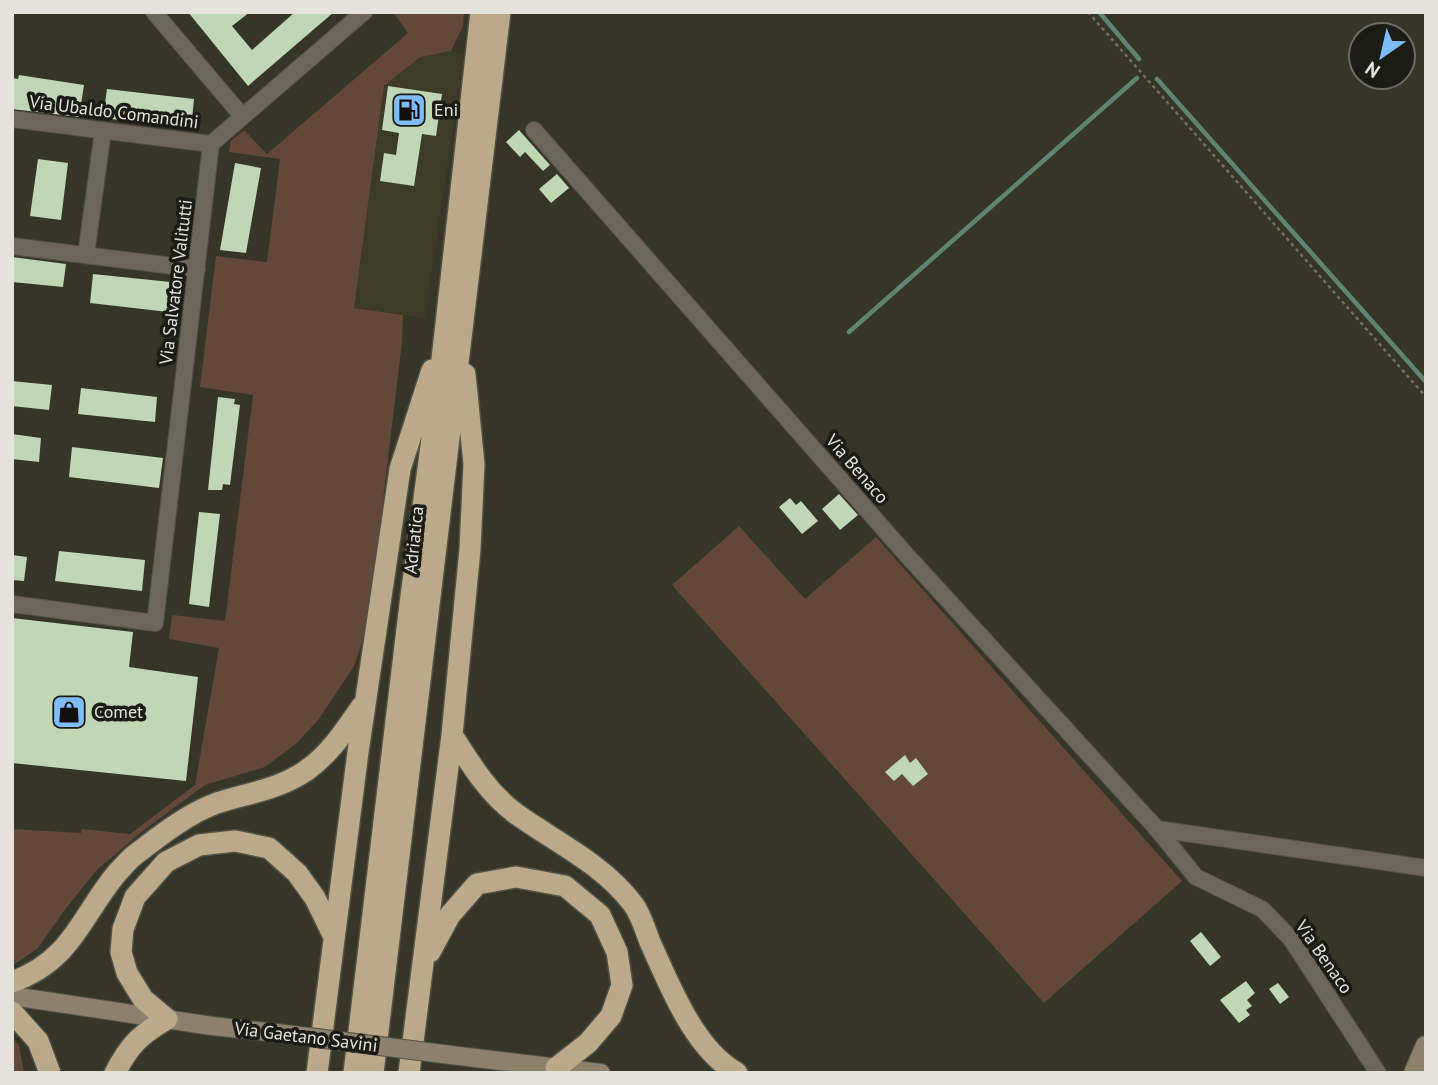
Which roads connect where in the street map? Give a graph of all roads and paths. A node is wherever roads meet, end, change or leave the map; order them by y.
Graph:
1 (154, 12) edge
2 (364, 12) edge
3 (481, 12) edge
4 (500, 12) edge
5 (1088, 12) edge
6 (242, 116) junction
7 (12, 119) edge
8 (534, 130) dead end
9 (103, 131) junction
10 (211, 144) junction
11 (12, 246) edge
12 (86, 255) junction
13 (197, 269) junction
14 (453, 329) junction
15 (1426, 397) edge
16 (12, 604) edge
17 (365, 701) junction
18 (452, 735) junction
19 (1157, 829) junction
20 (1426, 868) edge
21 (334, 937) junction
22 (424, 963) junction
23 (12, 982) edge
24 (12, 996) edge
25 (12, 1012) edge
26 (167, 1019) junction
27 (1425, 1043) edge
28 (1426, 1058) edge
29 (558, 1070) edge
30 (50, 1073) edge
31 (115, 1073) edge
32 (317, 1073) edge
33 (354, 1073) edge
34 (373, 1073) edge
35 (410, 1073) edge
36 (601, 1073) edge
37 (737, 1073) edge
38 (1378, 1073) edge
39 (1413, 1073) edge

1 - 6 street
2 - 6 street
3 - 14 highway, Adriatica
4 - 14 highway, Adriatica
5 - 15 path
6 - 10 street
7 - 9 street, Via Ubaldo Comandini
8 - 19 street, Via Benaco
9 - 10 street, Via Ubaldo Comandini
9 - 12 street
10 - 13 street, Via Salvatore Valitutti
11 - 12 street
12 - 13 street
13 - 16 street, Via Salvatore Valitutti
14 - 17 highway
14 - 18 highway
14 - 33 highway, Adriatica
14 - 34 highway, Adriatica
17 - 21 highway
17 - 23 highway
18 - 22 highway
18 - 37 highway
19 - 20 street
19 - 38 street, Via Benaco
21 - 26 highway
21 - 32 highway
22 - 29 highway
22 - 35 highway
24 - 26 main road, Via Gaetano Savini
25 - 30 highway
26 - 29 main road, Via Gaetano Savini, bridge
26 - 31 highway
27 - 28 main road
27 - 39 main road
29 - 36 main road, Via Gaetano Savini

